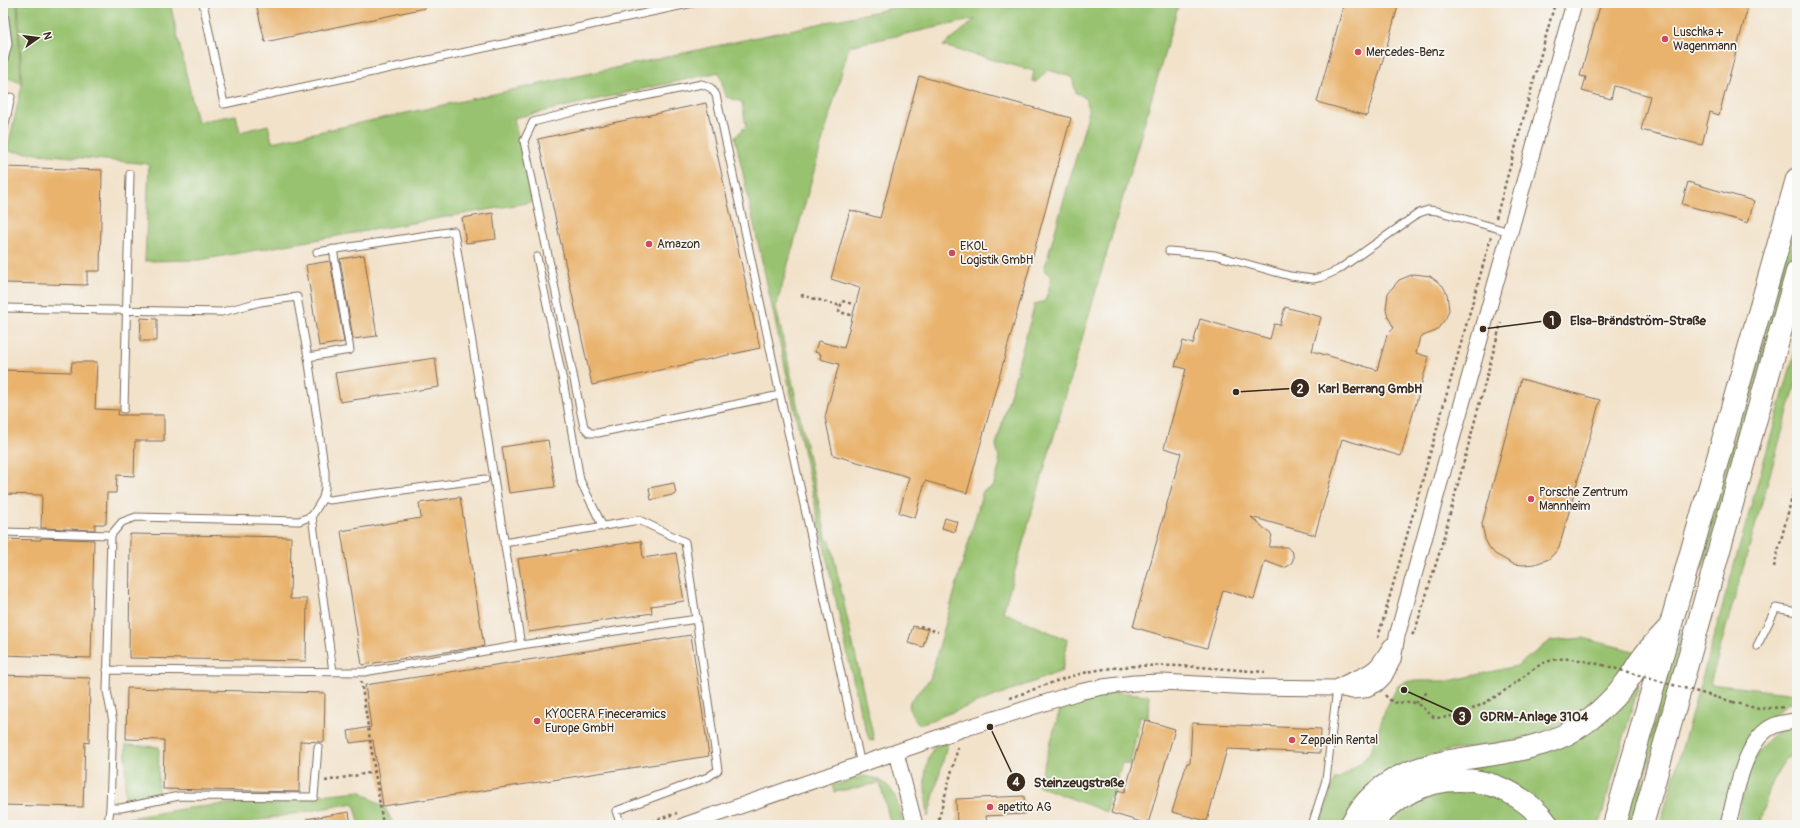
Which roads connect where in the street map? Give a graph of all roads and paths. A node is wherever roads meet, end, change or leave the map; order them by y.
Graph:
1 (203, 3) edge
2 (692, 3) edge
3 (1556, 3) edge
4 (1574, 3) edge
5 (3, 4) edge
6 (3, 64) edge
7 (11, 97) dead end
8 (3, 133) edge
9 (130, 174) dead end
10 (1797, 179) edge
11 (1494, 226) junction
12 (1510, 232) junction
13 (333, 249) junction
14 (1169, 250) dead end
15 (317, 252) dead end
16 (537, 257) dead end
17 (1797, 272) edge
18 (801, 295) dead end
19 (853, 304) dead end
20 (841, 306) junction
21 (3, 308) edge
22 (126, 311) junction
23 (851, 315) dead end
24 (1501, 322) dead end
25 (308, 358) junction
26 (780, 395) junction
27 (124, 409) dead end
28 (1797, 478) edge
29 (485, 479) dead end
30 (323, 498) junction
31 (312, 516) junction
32 (602, 526) junction
33 (3, 532) edge
34 (111, 535) junction
35 (504, 543) junction
36 (1774, 567) dead end
37 (1797, 612) edge
38 (697, 619) junction
39 (1671, 625) junction
40 (920, 626) dead end
41 (938, 632) dead end
42 (1404, 636) junction
43 (1377, 644) dead end
44 (520, 646) junction
45 (1757, 646) dead end
46 (108, 670) junction
47 (333, 672) junction
48 (359, 672) junction
49 (1337, 688) junction
50 (1426, 692) dead end
51 (1383, 693) dead end
52 (1416, 703) junction
53 (1792, 707) dead end
54 (1797, 721) edge
55 (963, 729) junction
56 (318, 747) dead end
57 (896, 753) junction
58 (861, 765) junction
59 (375, 772) junction
60 (315, 783) junction
61 (110, 808) junction
62 (108, 825) edge
63 (383, 825) edge
64 (621, 825) edge
65 (685, 825) edge
66 (915, 825) edge
67 (937, 825) edge
68 (1312, 825) edge
69 (1351, 825) edge
70 (1372, 825) edge
71 (1548, 825) edge
72 (1614, 825) edge
73 (1642, 825) edge
74 (1728, 825) edge

1 - 2 lane
3 - 11 path
4 - 12 street
5 - 6 lane
7 - 8 lane
9 - 22 lane
10 - 39 highway
11 - 12 lane
11 - 14 lane
11 - 43 path
12 - 42 street
13 - 15 lane
13 - 25 lane
13 - 35 lane
16 - 32 lane
17 - 73 highway
18 - 20 path
19 - 20 path
20 - 23 path
21 - 22 lane
22 - 25 lane
22 - 27 lane
24 - 42 path
25 - 30 lane
26 - 26 lane
26 - 58 lane
28 - 36 path
29 - 30 lane
30 - 31 lane
31 - 34 lane
31 - 47 lane
32 - 35 lane
32 - 38 lane
33 - 34 lane
34 - 46 lane
35 - 44 lane
37 - 45 lane
38 - 44 lane
38 - 64 lane
39 - 69 highway
39 - 72 highway
40 - 41 path
42 - 49 street
44 - 48 lane
46 - 47 lane
46 - 61 lane
47 - 48 lane
48 - 59 path
49 - 55 street
49 - 68 lane
50 - 52 path
51 - 52 path
52 - 53 path, bridge
54 - 74 street
55 - 57 street
55 - 67 path
56 - 60 lane
57 - 58 street
57 - 66 street
58 - 65 street
59 - 60 path
59 - 63 path
60 - 61 lane
61 - 62 lane
70 - 71 highway

